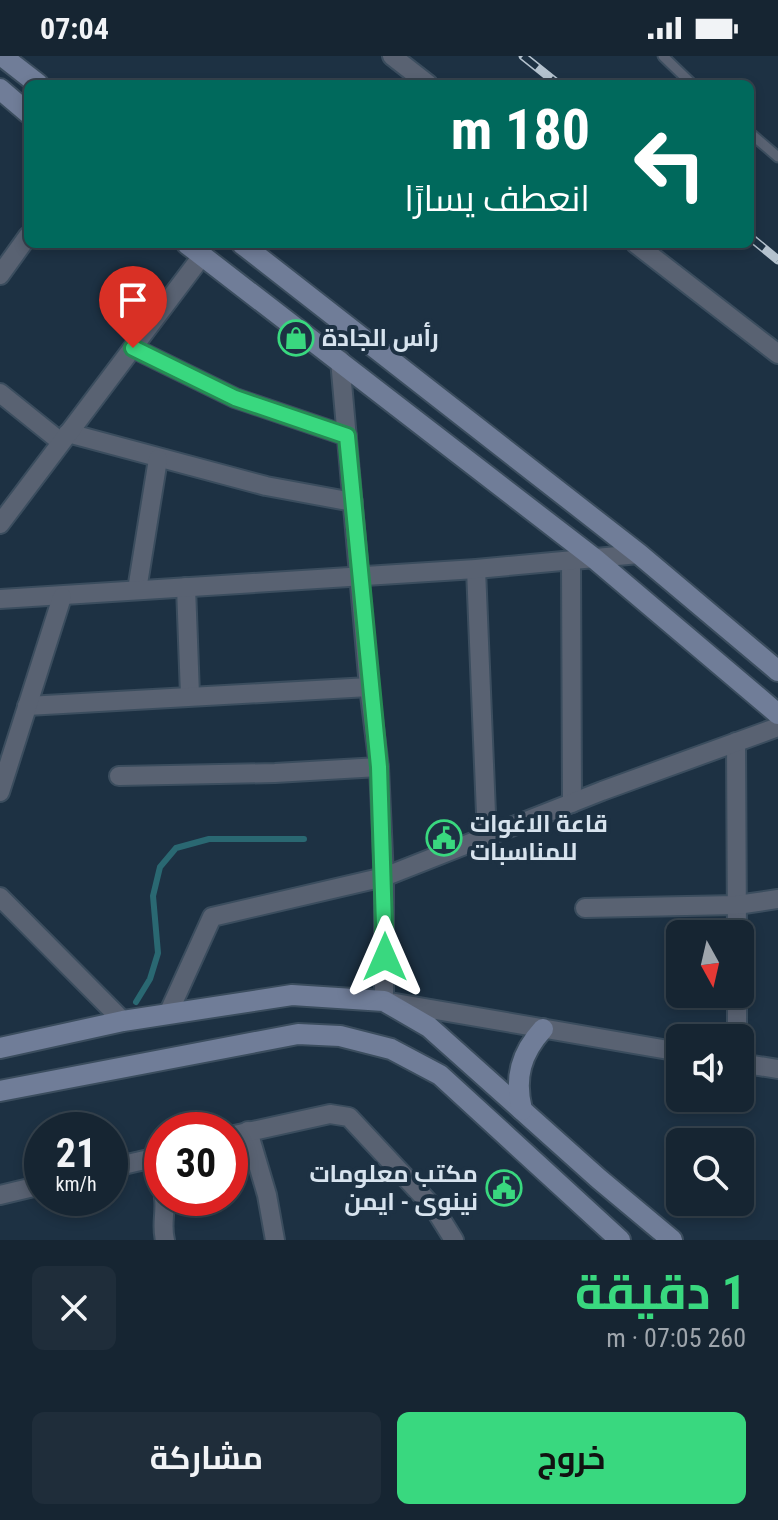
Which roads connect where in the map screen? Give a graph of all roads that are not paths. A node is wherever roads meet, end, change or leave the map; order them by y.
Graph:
1 (2, 56) edge
2 (392, 56) edge
3 (663, 56) edge
4 (33, 80) edge
5 (423, 80) edge
6 (688, 80) edge
7 (0, 89) edge
8 (24, 110) edge
9 (754, 136) edge
10 (778, 157) edge
11 (24, 241) edge
12 (247, 248) edge
13 (641, 248) edge
14 (194, 250) edge
15 (3, 266) edge
16 (133, 348) junction
17 (778, 354) edge
18 (340, 360) junction
19 (0, 393) edge
20 (347, 436) junction
21 (65, 437) junction
22 (158, 459) junction
23 (353, 502) junction
24 (0, 524) edge
25 (639, 554) junction
26 (595, 559) junction
27 (571, 562) junction
28 (476, 569) junction
29 (361, 575) junction
30 (186, 587) junction
31 (137, 590) junction
32 (62, 597) junction
33 (0, 599) edge
34 (778, 671) edge
35 (369, 687) junction
36 (190, 695) junction
37 (27, 706) junction
38 (778, 714) edge
39 (778, 727) edge
40 (736, 742) junction
41 (379, 767) junction
42 (119, 776) dead end
43 (0, 792) edge
44 (572, 803) junction
45 (487, 838) junction
46 (384, 877) junction
47 (0, 897) edge
48 (778, 899) edge
49 (737, 905) junction
50 (585, 908) dead end
51 (737, 920) edge
52 (384, 1001) junction
53 (168, 1014) junction
54 (123, 1021) junction
55 (543, 1029) junction
56 (0, 1048) edge
57 (666, 1050) edge
58 (754, 1065) edge
59 (778, 1069) edge
60 (0, 1091) edge
61 (522, 1110) junction
62 (248, 1131) edge
63 (248, 1153) edge
64 (24, 1189) edge
65 (0, 1195) edge
66 (164, 1216) edge
67 (165, 1240) edge
68 (275, 1240) edge
69 (454, 1240) edge
70 (620, 1240) edge
71 (672, 1240) edge

1 - 4 main road
2 - 5 street
3 - 6 lane
7 - 8 main road
9 - 10 lane
11 - 15 street
12 - 25 main road
13 - 17 street
14 - 16 street
14 - 18 main road
16 - 20 street
16 - 21 street
18 - 20 street
18 - 26 main road
19 - 21 street
20 - 23 street
21 - 22 street
21 - 24 street
22 - 23 street
22 - 31 street
23 - 29 street
25 - 26 street
25 - 34 main road
26 - 27 street
26 - 38 main road
27 - 28 street
27 - 44 street
28 - 29 street
28 - 45 street
29 - 30 street
29 - 35 street
30 - 31 street
30 - 36 street
31 - 32 street
32 - 33 street
32 - 37 street
35 - 36 street
35 - 41 street
36 - 37 street
37 - 43 street
39 - 40 street
40 - 44 street
40 - 49 street
41 - 42 street
41 - 46 street
44 - 45 street
45 - 46 street
46 - 52 street
46 - 53 street
47 - 54 street
48 - 49 street
49 - 50 street
49 - 51 street
52 - 53 main road
52 - 55 street
52 - 61 main road
53 - 54 main road
54 - 56 main road
55 - 57 street
55 - 61 main road
58 - 59 street
60 - 70 main road
61 - 71 main road
62 - 69 street
63 - 68 street
64 - 65 street
66 - 67 street

